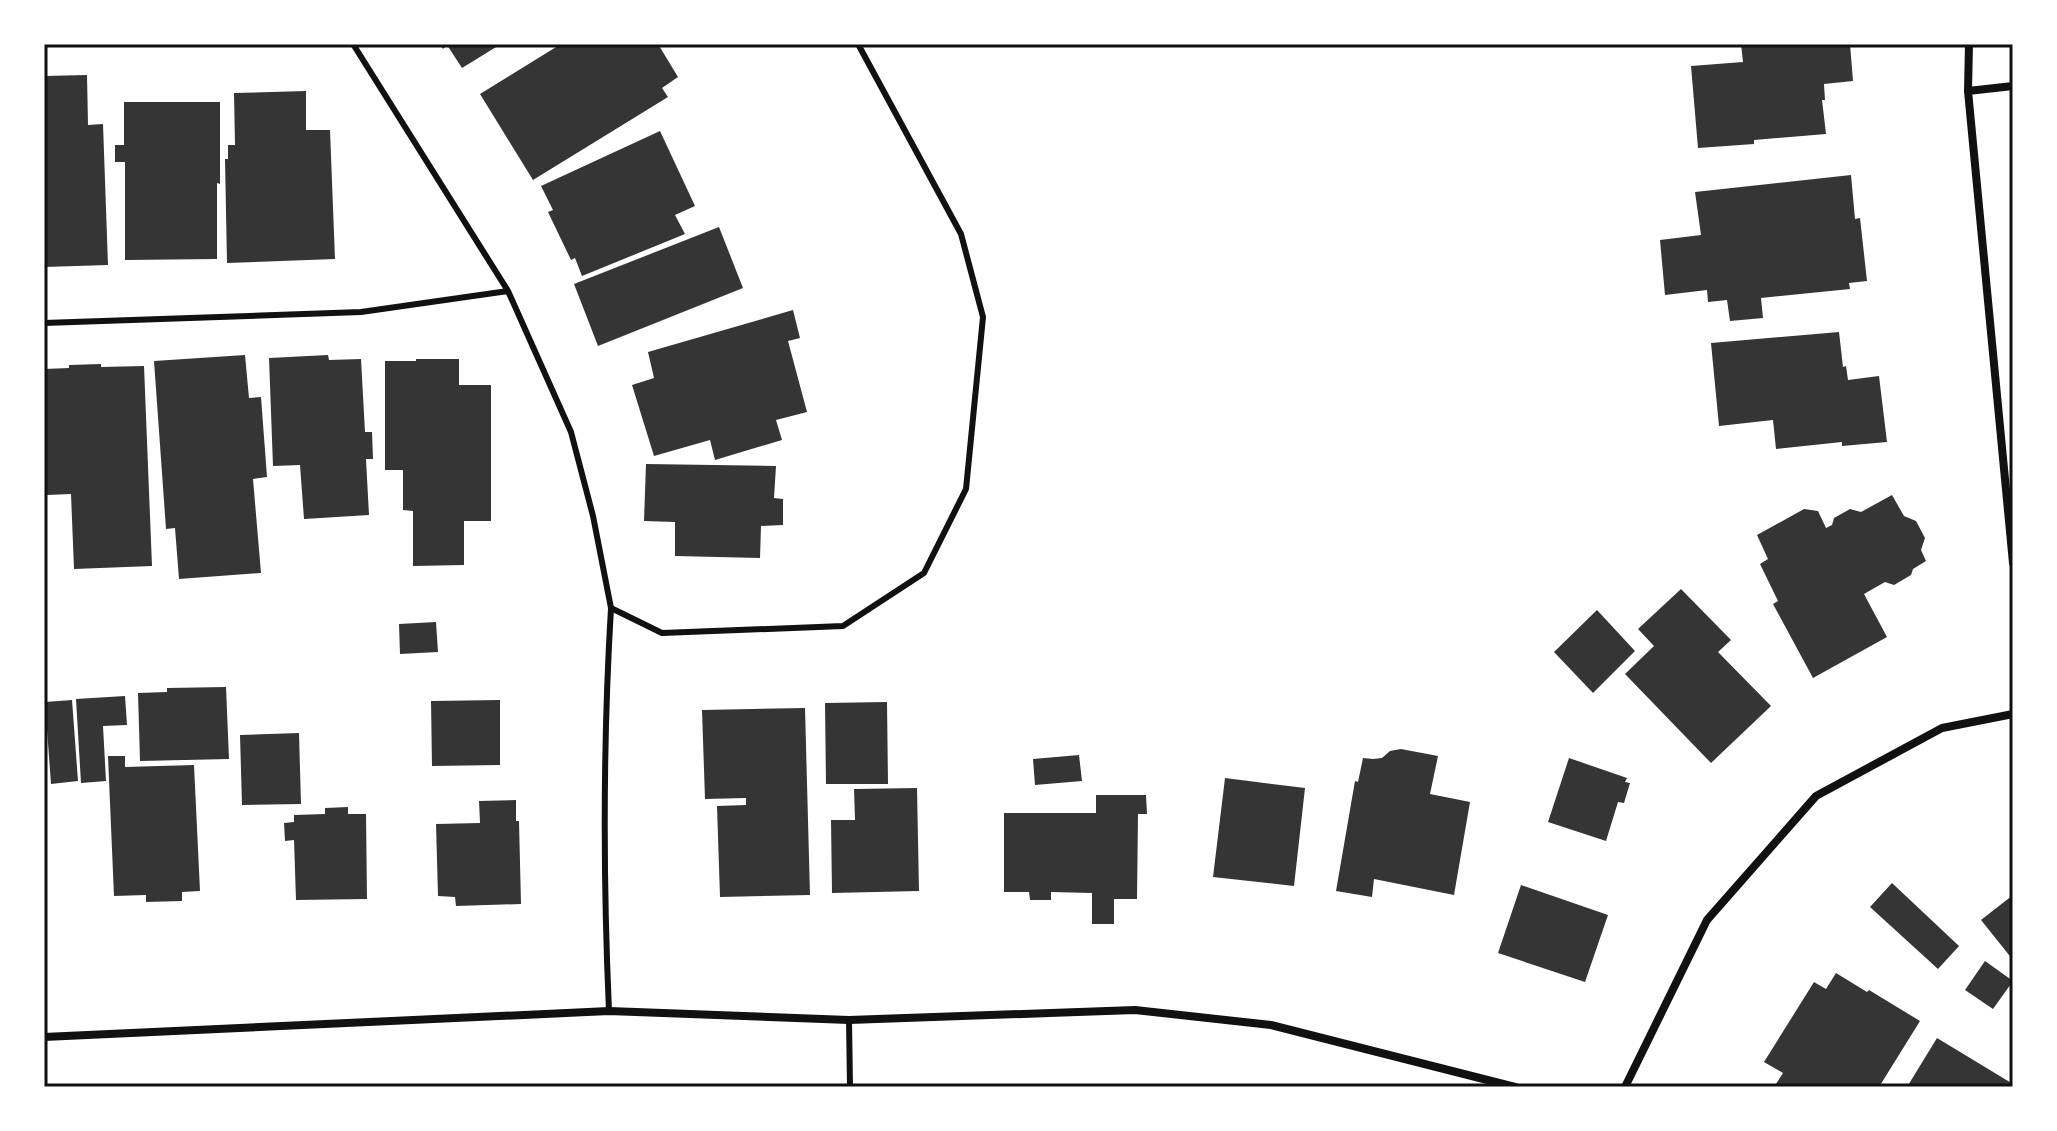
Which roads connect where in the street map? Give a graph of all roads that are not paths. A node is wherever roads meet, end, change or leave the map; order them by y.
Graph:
1 (353, 44) edge
2 (858, 44) edge
3 (1969, 44) edge
4 (2013, 86) edge
5 (1968, 91) junction
6 (508, 291) junction
7 (44, 323) edge
8 (2013, 563) edge
9 (611, 608) junction
10 (2013, 714) edge
11 (609, 1011) junction
12 (849, 1020) junction
13 (44, 1037) edge
14 (850, 1087) edge
15 (1515, 1087) edge
16 (1625, 1087) edge

1 - 6 lane
2 - 9 lane
3 - 5 street
4 - 5 street
5 - 8 street
6 - 7 lane
6 - 9 lane
9 - 11 lane
10 - 16 street
11 - 12 street
11 - 13 street
12 - 14 lane
12 - 15 street

